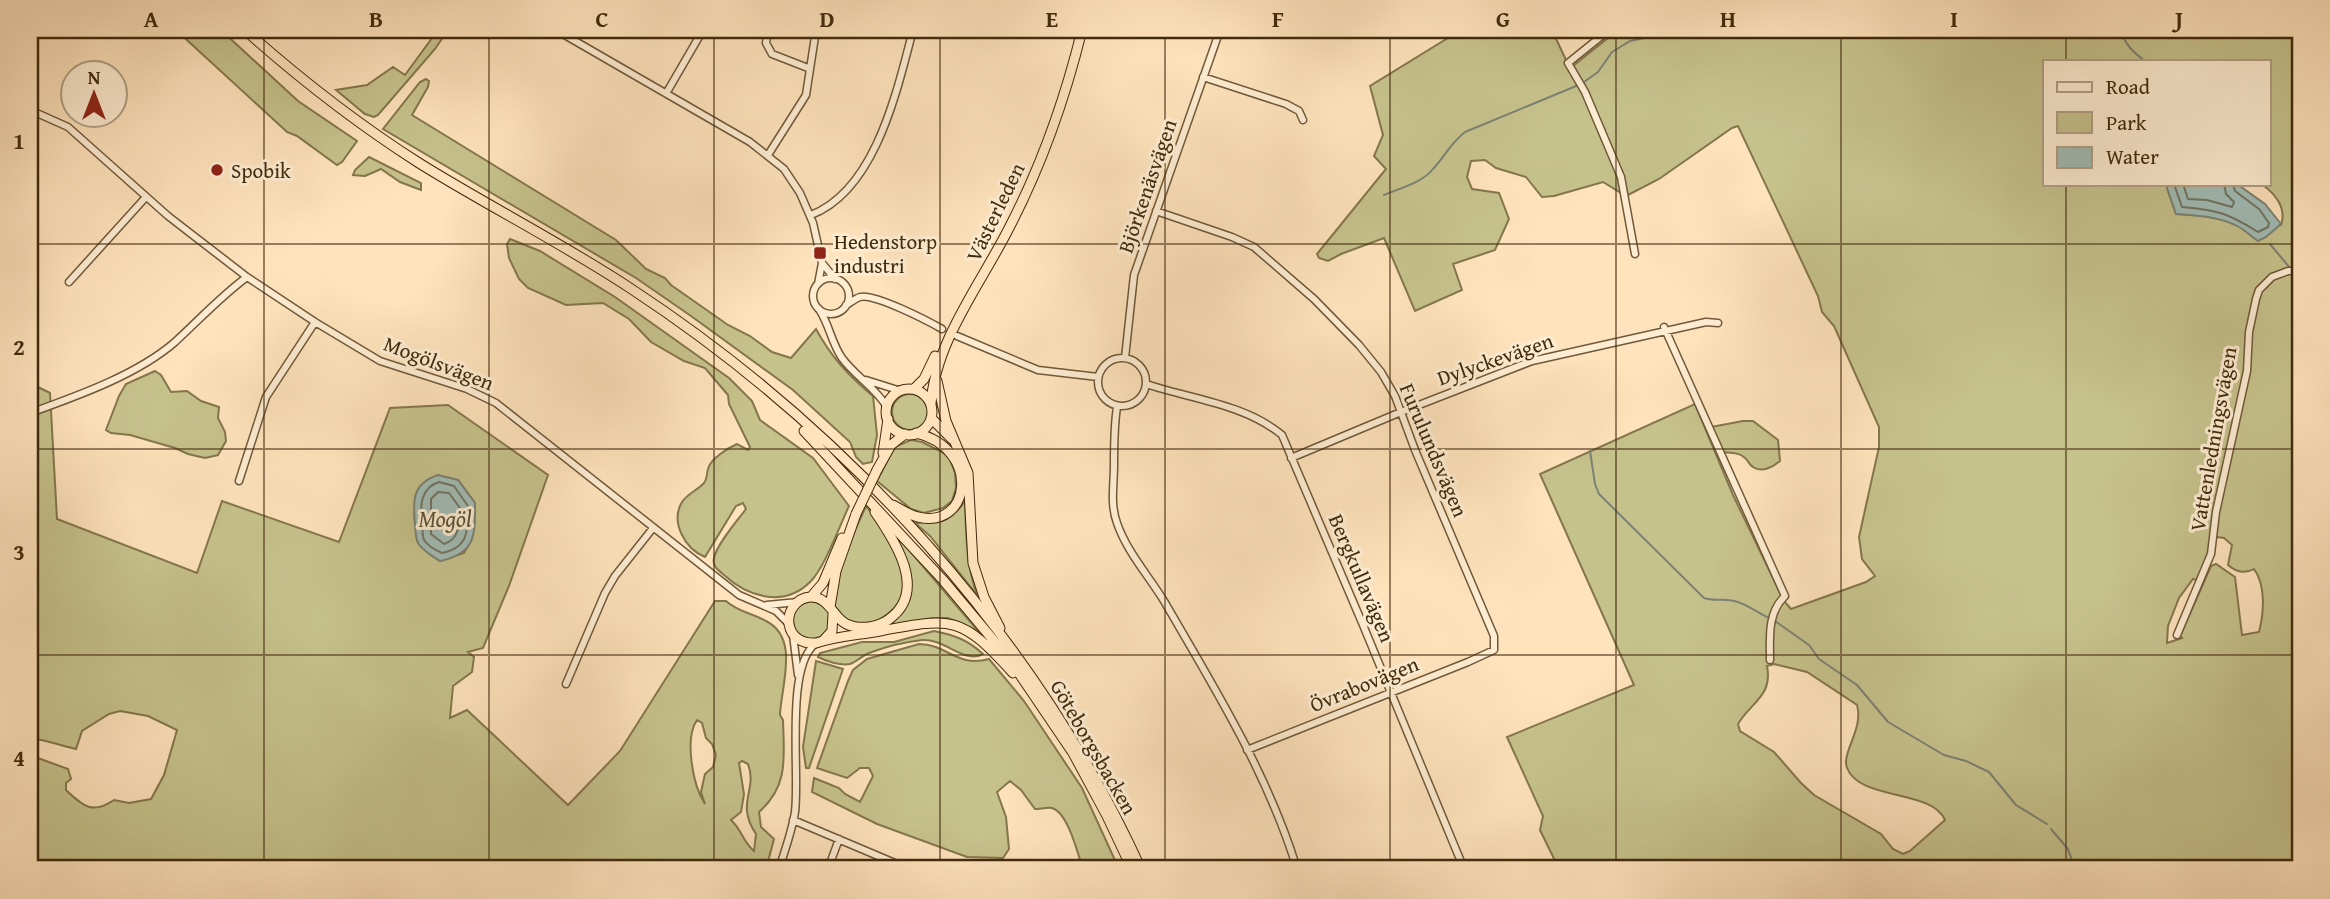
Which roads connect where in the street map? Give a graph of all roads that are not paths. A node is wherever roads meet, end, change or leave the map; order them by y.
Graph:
1 (238, 30) edge
2 (245, 30) edge
3 (556, 30) edge
4 (703, 30) edge
5 (768, 30) edge
6 (816, 30) edge
7 (913, 30) edge
8 (1080, 30) edge
9 (1220, 30) edge
10 (1609, 30) edge
11 (564, 32) edge
12 (808, 68) junction
13 (1203, 77) junction
14 (667, 92) junction
15 (30, 110) edge
16 (1303, 120) dead end
17 (768, 155) junction
18 (146, 197) junction
19 (1156, 211) junction
20 (811, 215) junction
21 (1635, 254) dead end
22 (822, 263) junction
23 (2299, 270) edge
24 (247, 277) junction
25 (835, 279) junction
26 (69, 282) dead end
27 (818, 284) junction
28 (848, 290) junction
29 (859, 296) junction
30 (846, 305) junction
31 (819, 309) junction
32 (838, 312) junction
33 (315, 322) junction
34 (1718, 323) dead end
35 (829, 324) junction
36 (942, 329) dead end
37 (1664, 329) junction
38 (957, 336) dead end
39 (1125, 358) junction
40 (936, 369) junction
41 (861, 377) junction
42 (1098, 377) junction
43 (1146, 384) junction
44 (914, 389) junction
45 (901, 390) junction
46 (931, 404) junction
47 (887, 407) junction
48 (1118, 407) junction
49 (1401, 412) junction
50 (30, 413) edge
51 (888, 418) junction
52 (931, 418) junction
53 (916, 433) junction
54 (905, 434) junction
55 (955, 443) junction
56 (1292, 458) junction
57 (879, 466) junction
58 (239, 481) dead end
59 (857, 487) junction
60 (884, 499) junction
61 (856, 514) junction
62 (653, 527) junction
63 (811, 597) junction
64 (798, 602) junction
65 (765, 606) junction
66 (832, 609) junction
67 (789, 625) junction
68 (793, 635) junction
69 (2176, 635) dead end
70 (819, 642) junction
71 (1009, 646) junction
72 (1494, 650) joint
73 (1770, 660) dead end
74 (799, 680) junction
75 (566, 684) dead end
76 (1391, 692) junction
77 (1033, 694) junction
78 (1247, 750) junction
79 (793, 820) junction
80 (839, 839) junction
81 (779, 869) edge
82 (828, 869) edge
83 (909, 869) edge
84 (1132, 869) edge
85 (1141, 869) edge
86 (1297, 869) edge
87 (1464, 869) edge

1 - 59 highway
2 - 60 highway
3 - 11 street
4 - 14 street
5 - 12 street
6 - 12 street
7 - 20 street
8 - 40 highway, Västerleden
8 - 44 highway, Västerleden
9 - 13 street, Björkenäsvägen
10 - 21 street
11 - 14 street
12 - 17 street
13 - 16 street
13 - 19 street, Björkenäsvägen
14 - 17 street
15 - 18 street, Mogölsvägen
17 - 20 street
18 - 24 street, Mogölsvägen
18 - 26 street
19 - 39 street, Björkenäsvägen
19 - 49 street, Furulundsvägen
20 - 22 street
22 - 25 street
22 - 27 street
23 - 69 street, Vattenledningsvägen
24 - 33 street, Mogölsvägen
24 - 50 street
25 - 27 street
25 - 28 street
27 - 31 street
28 - 29 street
28 - 30 street
29 - 30 street
29 - 36 street
30 - 32 street
31 - 32 street
31 - 35 street
32 - 35 street
33 - 58 street
33 - 62 street, Mogölsvägen
34 - 37 street, Dylyckevägen
35 - 41 street
37 - 49 street, Dylyckevägen
37 - 73 street
38 - 42 street
39 - 42 street
39 - 43 street
40 - 46 highway, Västerleden
40 - 55 highway
41 - 45 street
41 - 47 street
42 - 48 street
43 - 48 street
43 - 56 street, Bergkullavägen
44 - 45 highway
44 - 46 highway
45 - 47 highway
46 - 52 highway
47 - 51 highway
48 - 78 street
49 - 56 street, Dylyckevägen
49 - 72 street, Furulundsvägen
51 - 54 highway
51 - 57 highway
52 - 53 highway
52 - 55 highway
53 - 54 highway
53 - 60 highway
54 - 57 highway
55 - 71 highway
56 - 76 street, Bergkullavägen
57 - 61 highway, bridge
59 - 66 highway
59 - 77 highway
60 - 71 highway
61 - 63 highway
61 - 66 highway
62 - 65 street, Mogölsvägen
62 - 75 street
63 - 64 highway
63 - 66 highway
64 - 65 street
64 - 67 highway
65 - 67 street, Mogölsvägen
66 - 70 highway
67 - 68 highway
68 - 70 highway
68 - 74 street
70 - 74 street
70 - 77 highway
71 - 85 highway, Göteborgsbacken
72 - 76 street, Övrabovägen
74 - 79 street
76 - 78 street, Övrabovägen
76 - 87 street, Bergkullavägen
77 - 84 highway, Göteborgsbacken
78 - 86 street
79 - 80 street
79 - 81 street
80 - 82 street
80 - 83 street

